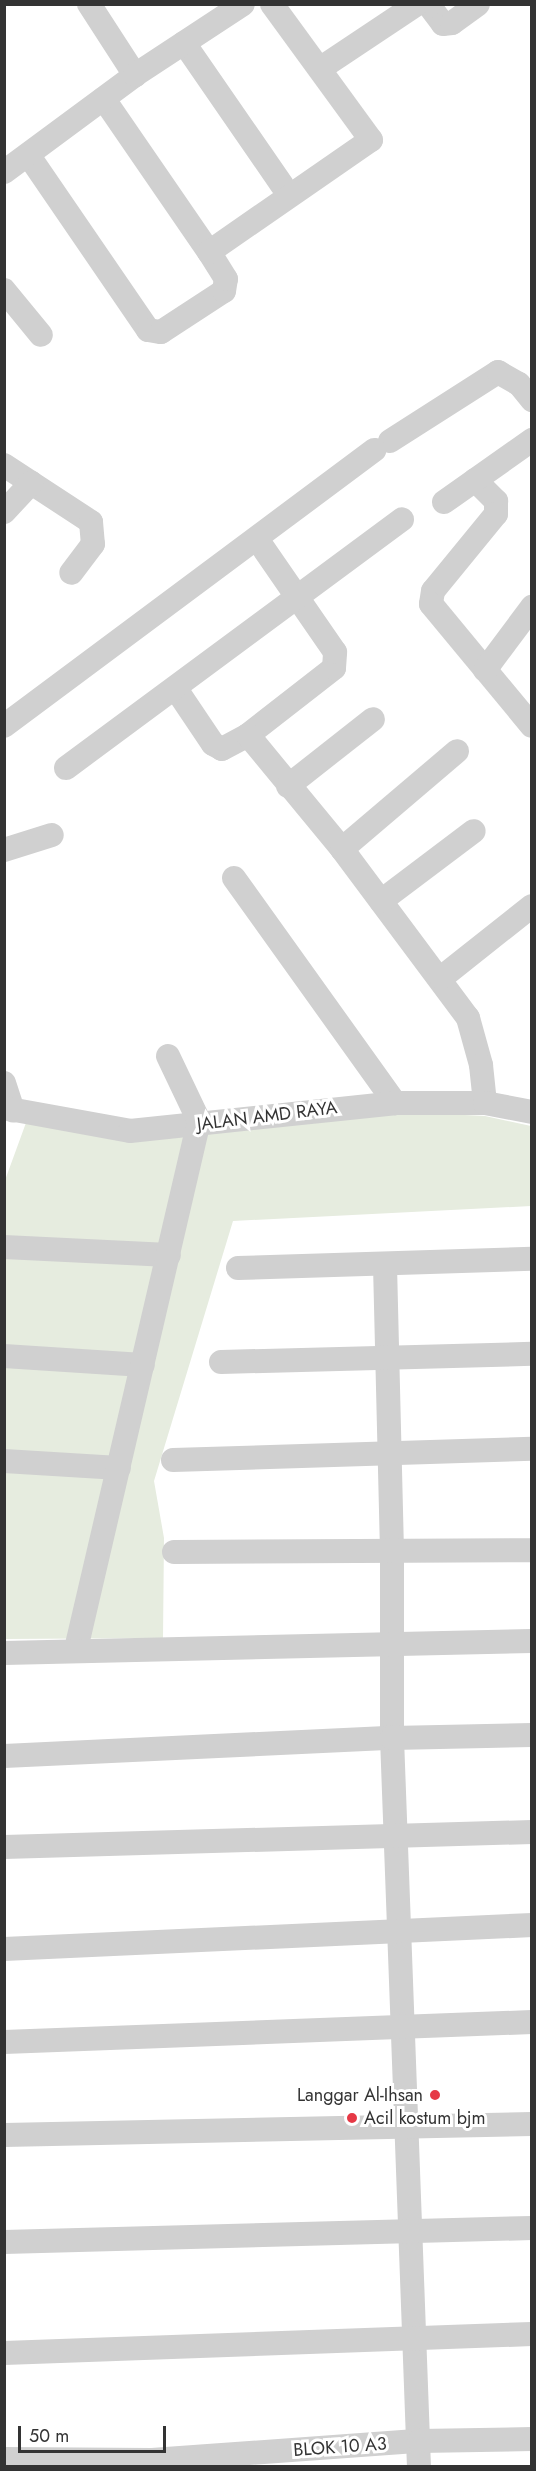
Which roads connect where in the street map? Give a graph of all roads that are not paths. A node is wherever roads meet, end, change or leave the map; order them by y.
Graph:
1 (89, 4) edge
2 (243, 4) edge
3 (272, 4) edge
4 (417, 4) edge
5 (428, 4) edge
6 (478, 4) edge
7 (216, 11) edge
8 (184, 43) junction
9 (321, 68) junction
10 (135, 75) junction
11 (104, 99) junction
12 (29, 156) junction
13 (4, 172) edge
14 (282, 185) dead end
15 (209, 252) junction
16 (5, 291) edge
17 (41, 335) dead end
18 (531, 399) edge
19 (531, 440) edge
20 (4, 465) edge
21 (475, 480) junction
22 (31, 483) junction
23 (444, 502) dead end
24 (4, 512) edge
25 (402, 519) dead end
26 (257, 539) junction
27 (72, 573) dead end
28 (299, 598) junction
29 (531, 607) edge
30 (485, 669) junction
31 (176, 688) junction
32 (373, 719) dead end
33 (4, 726) edge
34 (531, 726) edge
35 (248, 735) junction
36 (457, 751) dead end
37 (66, 768) dead end
38 (288, 786) junction
39 (474, 831) dead end
40 (52, 836) dead end
41 (342, 849) junction
42 (4, 850) edge
43 (234, 878) dead end
44 (381, 901) junction
45 (531, 906) edge
46 (441, 978) junction
47 (168, 1056) dead end
48 (4, 1083) edge
49 (395, 1103) junction
50 (485, 1103) junction
51 (9, 1109) edge
52 (531, 1112) edge
53 (199, 1121) junction
54 (4, 1247) edge
55 (169, 1255) junction
56 (531, 1259) edge
57 (385, 1265) junction
58 (238, 1268) dead end
59 (531, 1354) edge
60 (4, 1356) edge
61 (385, 1360) junction
62 (221, 1362) dead end
63 (143, 1365) junction
64 (531, 1449) edge
65 (388, 1454) junction
66 (173, 1460) dead end
67 (4, 1461) edge
68 (119, 1468) junction
69 (531, 1550) edge
70 (392, 1551) junction
71 (174, 1552) dead end
72 (531, 1641) edge
73 (394, 1647) junction
74 (76, 1649) junction
75 (4, 1653) edge
76 (531, 1735) edge
77 (392, 1738) junction
78 (4, 1756) edge
79 (531, 1832) edge
80 (398, 1839) junction
81 (4, 1847) edge
82 (531, 1925) edge
83 (398, 1932) junction
84 (4, 1949) edge
85 (531, 2022) edge
86 (404, 2024) junction
87 (4, 2042) edge
88 (531, 2124) edge
89 (408, 2128) junction
90 (4, 2135) edge
91 (531, 2228) edge
92 (412, 2230) junction
93 (4, 2242) edge
94 (531, 2334) edge
95 (417, 2336) junction
96 (4, 2353) edge
97 (531, 2439) edge
98 (419, 2442) junction
99 (4, 2459) edge
100 (419, 2466) edge

1 - 10 street
2 - 7 street
3 - 9 street
4 - 9 street
5 - 6 street
7 - 8 street
8 - 10 street
8 - 14 street
9 - 15 street
10 - 11 street
11 - 12 street
11 - 15 street
12 - 13 street
12 - 15 street
16 - 17 street
18 - 26 street
19 - 21 street
20 - 22 street
21 - 23 street
21 - 30 street
22 - 24 street
22 - 27 street
25 - 28 street
26 - 28 street
26 - 33 street
28 - 31 street
28 - 35 street
29 - 30 street
30 - 34 street
31 - 35 street
31 - 37 street
32 - 38 street
35 - 38 street
36 - 41 street
38 - 41 street
39 - 44 street
40 - 42 street
41 - 44 street
43 - 49 street
44 - 46 street
45 - 46 street
46 - 50 street
47 - 53 street
48 - 51 street
49 - 50 street, JALAN AMD RAYA
49 - 53 street, JALAN AMD RAYA
50 - 52 street, JALAN AMD RAYA
51 - 53 street, JALAN AMD RAYA
53 - 55 street
54 - 55 street
55 - 63 street
56 - 57 street
57 - 58 street
57 - 61 street
59 - 61 street
60 - 63 street
61 - 62 street
61 - 65 street
63 - 68 street
64 - 65 street
65 - 66 street
65 - 70 street
67 - 68 street
68 - 74 street
69 - 70 street
70 - 71 street
70 - 73 street
72 - 73 street
73 - 74 street
73 - 77 street
74 - 75 street
76 - 77 street
77 - 78 street
77 - 80 street
79 - 80 street
80 - 81 street
80 - 83 street
82 - 83 street
83 - 84 street
83 - 86 street
85 - 86 street
86 - 87 street
86 - 89 street
88 - 89 street
89 - 90 street
89 - 92 street
91 - 92 street
92 - 93 street
92 - 95 street
94 - 95 street
95 - 96 street
95 - 98 street
97 - 98 street, BLOK 10 A3
98 - 99 street, BLOK 10 A3
98 - 100 street

